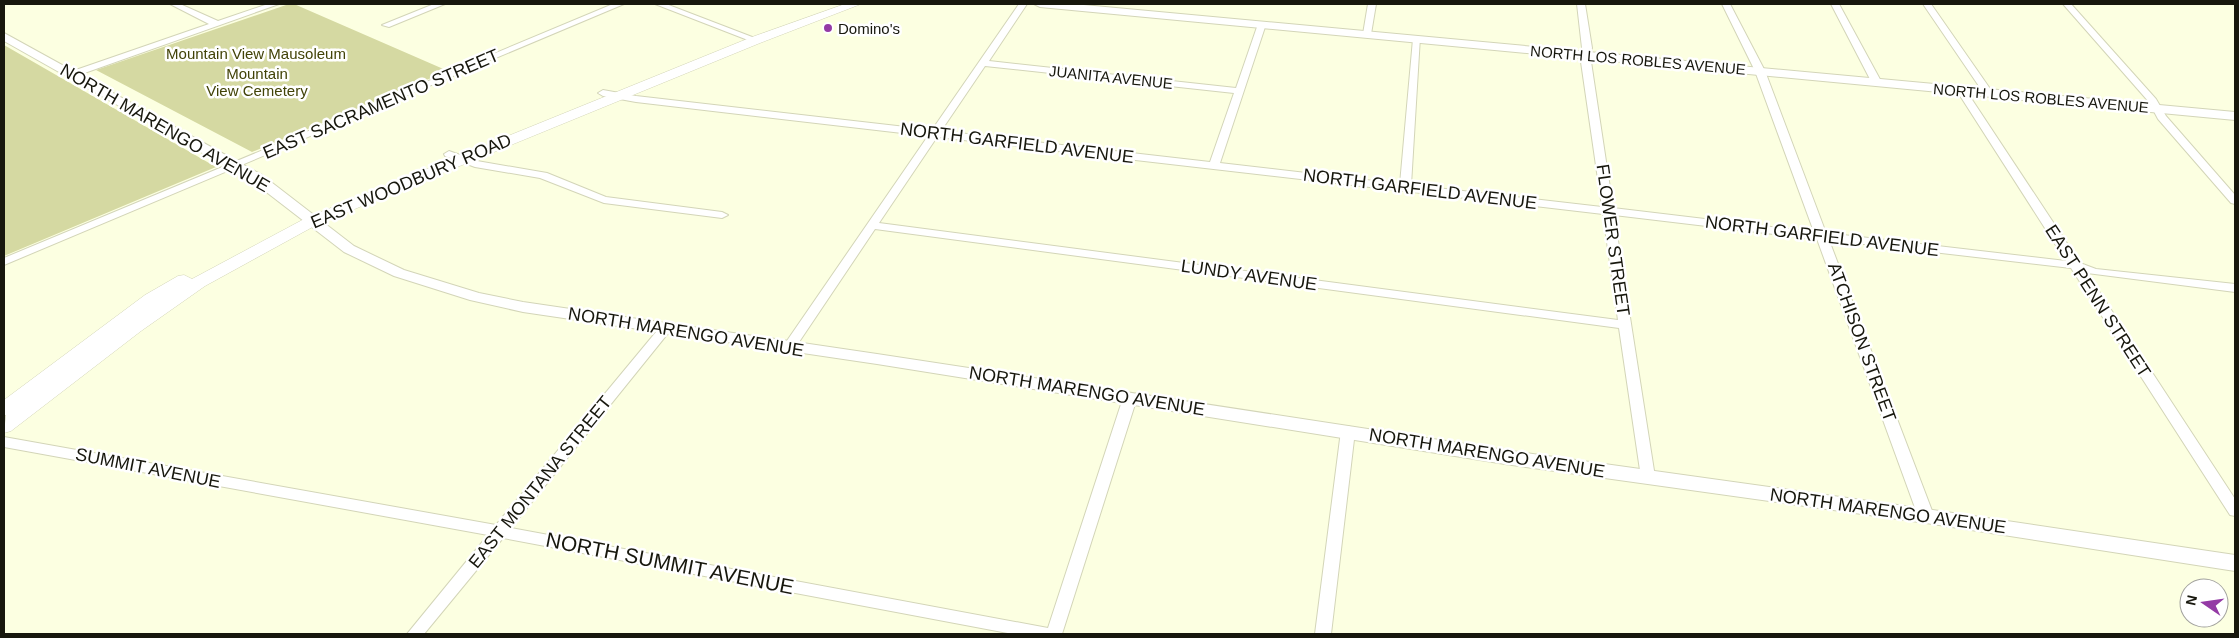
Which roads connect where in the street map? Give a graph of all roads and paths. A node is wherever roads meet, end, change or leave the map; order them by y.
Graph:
1 (174, 4) edge
2 (275, 4) edge
3 (441, 4) edge
4 (620, 4) edge
5 (659, 4) edge
6 (835, 4) edge
7 (855, 4) edge
8 (1023, 4) edge
9 (1040, 4) edge
10 (1372, 4) edge
11 (1581, 4) edge
12 (1726, 4) edge
13 (1834, 4) edge
14 (1927, 4) edge
15 (2067, 4) edge
16 (813, 16) junction
17 (217, 24) junction
18 (1262, 24) junction
19 (386, 25) dead end
20 (1367, 34) junction
21 (4, 36) edge
22 (751, 37) junction
23 (1417, 39) junction
24 (1585, 55) junction
25 (982, 63) junction
26 (1760, 71) junction
27 (72, 74) junction
28 (1876, 82) junction
29 (1239, 91) junction
30 (1962, 91) junction
31 (603, 93) junction
32 (1988, 93) junction
33 (619, 96) junction
34 (2157, 109) junction
35 (2235, 116) edge
36 (933, 134) junction
37 (449, 154) junction
38 (464, 159) junction
39 (1214, 165) junction
40 (235, 166) junction
41 (1404, 188) junction
42 (2235, 201) edge
43 (1609, 211) junction
44 (722, 216) dead end
45 (307, 218) junction
46 (872, 225) junction
47 (1822, 237) junction
48 (4, 262) edge
49 (2074, 265) junction
50 (2235, 288) edge
51 (1626, 325) junction
52 (665, 329) junction
53 (788, 348) junction
54 (1130, 398) junction
55 (4, 408) edge
56 (4, 426) edge
57 (1348, 431) junction
58 (4, 442) edge
59 (1648, 477) junction
60 (292, 495) joint
61 (2235, 510) edge
62 (1926, 516) junction
63 (500, 531) junction
64 (2235, 563) edge
65 (415, 634) edge
66 (1047, 634) edge
67 (1054, 634) edge
68 (1323, 634) edge

1 - 17 street
2 - 17 street
3 - 19 street
4 - 40 street, EAST SACRAMENTO STREET
5 - 22 street
6 - 16 main road, EAST WOODBURY ROAD
7 - 16 main road, EAST WOODBURY ROAD
8 - 25 street
9 - 18 street, NORTH LOS ROBLES AVENUE
10 - 20 street
11 - 24 street, FLOWER STREET
12 - 26 street, ATCHISON STREET
13 - 28 street
14 - 32 street
15 - 34 street
16 - 22 main road, EAST WOODBURY ROAD
17 - 27 street
18 - 20 street, NORTH LOS ROBLES AVENUE
18 - 29 street
20 - 23 street, NORTH LOS ROBLES AVENUE
21 - 27 street, NORTH MARENGO AVENUE
22 - 31 main road, EAST WOODBURY ROAD
22 - 33 main road, EAST WOODBURY ROAD
23 - 24 street, NORTH LOS ROBLES AVENUE
23 - 41 street
24 - 26 street, NORTH LOS ROBLES AVENUE
24 - 43 street, FLOWER STREET
25 - 29 street, JUANITA AVENUE
25 - 36 street
26 - 28 street, NORTH LOS ROBLES AVENUE
26 - 47 street, ATCHISON STREET
27 - 40 street, NORTH MARENGO AVENUE
28 - 30 street, NORTH LOS ROBLES AVENUE
29 - 39 street
30 - 32 street, NORTH LOS ROBLES AVENUE
30 - 49 street, EAST PENN STREET
31 - 33 street, NORTH GARFIELD AVENUE
31 - 37 main road, EAST WOODBURY ROAD
32 - 34 street, NORTH LOS ROBLES AVENUE
33 - 36 street, NORTH GARFIELD AVENUE
33 - 38 main road, EAST WOODBURY ROAD
34 - 35 street, NORTH LOS ROBLES AVENUE
34 - 42 street
36 - 39 street, NORTH GARFIELD AVENUE
36 - 46 street
37 - 38 street
37 - 45 main road, EAST WOODBURY ROAD
38 - 44 street
38 - 45 main road, EAST WOODBURY ROAD
39 - 41 street, NORTH GARFIELD AVENUE
40 - 45 street, NORTH MARENGO AVENUE
40 - 48 street, EAST SACRAMENTO STREET
41 - 43 street, NORTH GARFIELD AVENUE
43 - 47 street, NORTH GARFIELD AVENUE
43 - 51 street, FLOWER STREET
45 - 52 street, NORTH MARENGO AVENUE
45 - 55 main road, EAST WOODBURY ROAD
45 - 56 main road, EAST WOODBURY ROAD
46 - 51 street, LUNDY AVENUE
46 - 53 street
47 - 49 street, NORTH GARFIELD AVENUE
47 - 62 street, ATCHISON STREET
49 - 50 street, NORTH GARFIELD AVENUE
49 - 61 street, EAST PENN STREET
51 - 59 street, FLOWER STREET
52 - 53 street, NORTH MARENGO AVENUE
52 - 63 street, EAST MONTANA STREET
53 - 54 street, NORTH MARENGO AVENUE
54 - 57 street, NORTH MARENGO AVENUE
54 - 67 street
57 - 59 street, NORTH MARENGO AVENUE
57 - 68 street
58 - 60 street, SUMMIT AVENUE
59 - 62 street, NORTH MARENGO AVENUE
60 - 63 street, NORTH SUMMIT AVENUE
62 - 64 street, NORTH MARENGO AVENUE
63 - 65 street, EAST MONTANA STREET
63 - 66 street, NORTH SUMMIT AVENUE

